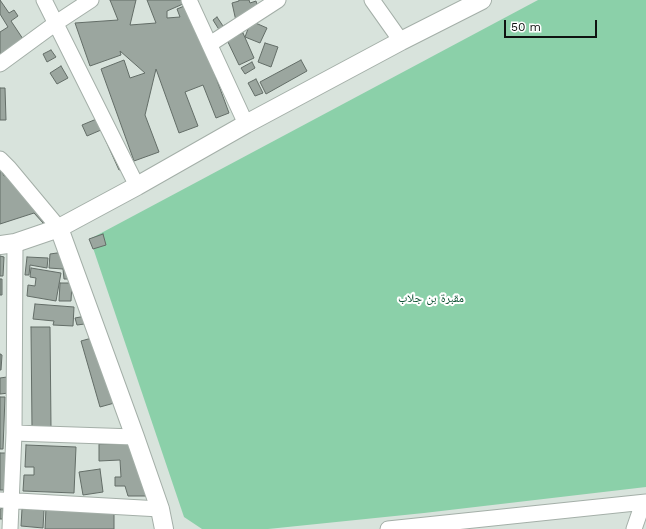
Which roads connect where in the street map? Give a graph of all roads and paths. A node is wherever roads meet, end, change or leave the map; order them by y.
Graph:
1 (44, 0) edge
2 (91, 0) edge
3 (189, 0) edge
4 (278, 0) edge
5 (372, 0) edge
6 (482, 0) edge
7 (56, 23) junction
8 (401, 41) junction
9 (210, 44) junction
10 (0, 64) edge
11 (246, 124) junction
12 (0, 159) edge
13 (137, 186) junction
14 (59, 228) junction
15 (7, 244) edge
16 (14, 433) junction
17 (135, 437) junction
18 (6, 500) edge
19 (645, 502) edge
20 (160, 509) junction
21 (408, 528) edge
22 (10, 529) edge
23 (164, 529) edge
24 (388, 529) edge
25 (634, 529) edge

1 - 7 street
2 - 7 street
3 - 9 street
4 - 9 street
5 - 8 street
6 - 8 street
7 - 10 street
7 - 13 street
8 - 11 street
9 - 11 street
11 - 13 street
12 - 14 street
13 - 14 street
14 - 15 street
14 - 17 street
15 - 16 street
16 - 17 street
16 - 18 street
17 - 20 street
18 - 20 street
18 - 22 street
19 - 21 street
19 - 25 street
20 - 23 street
21 - 24 street

